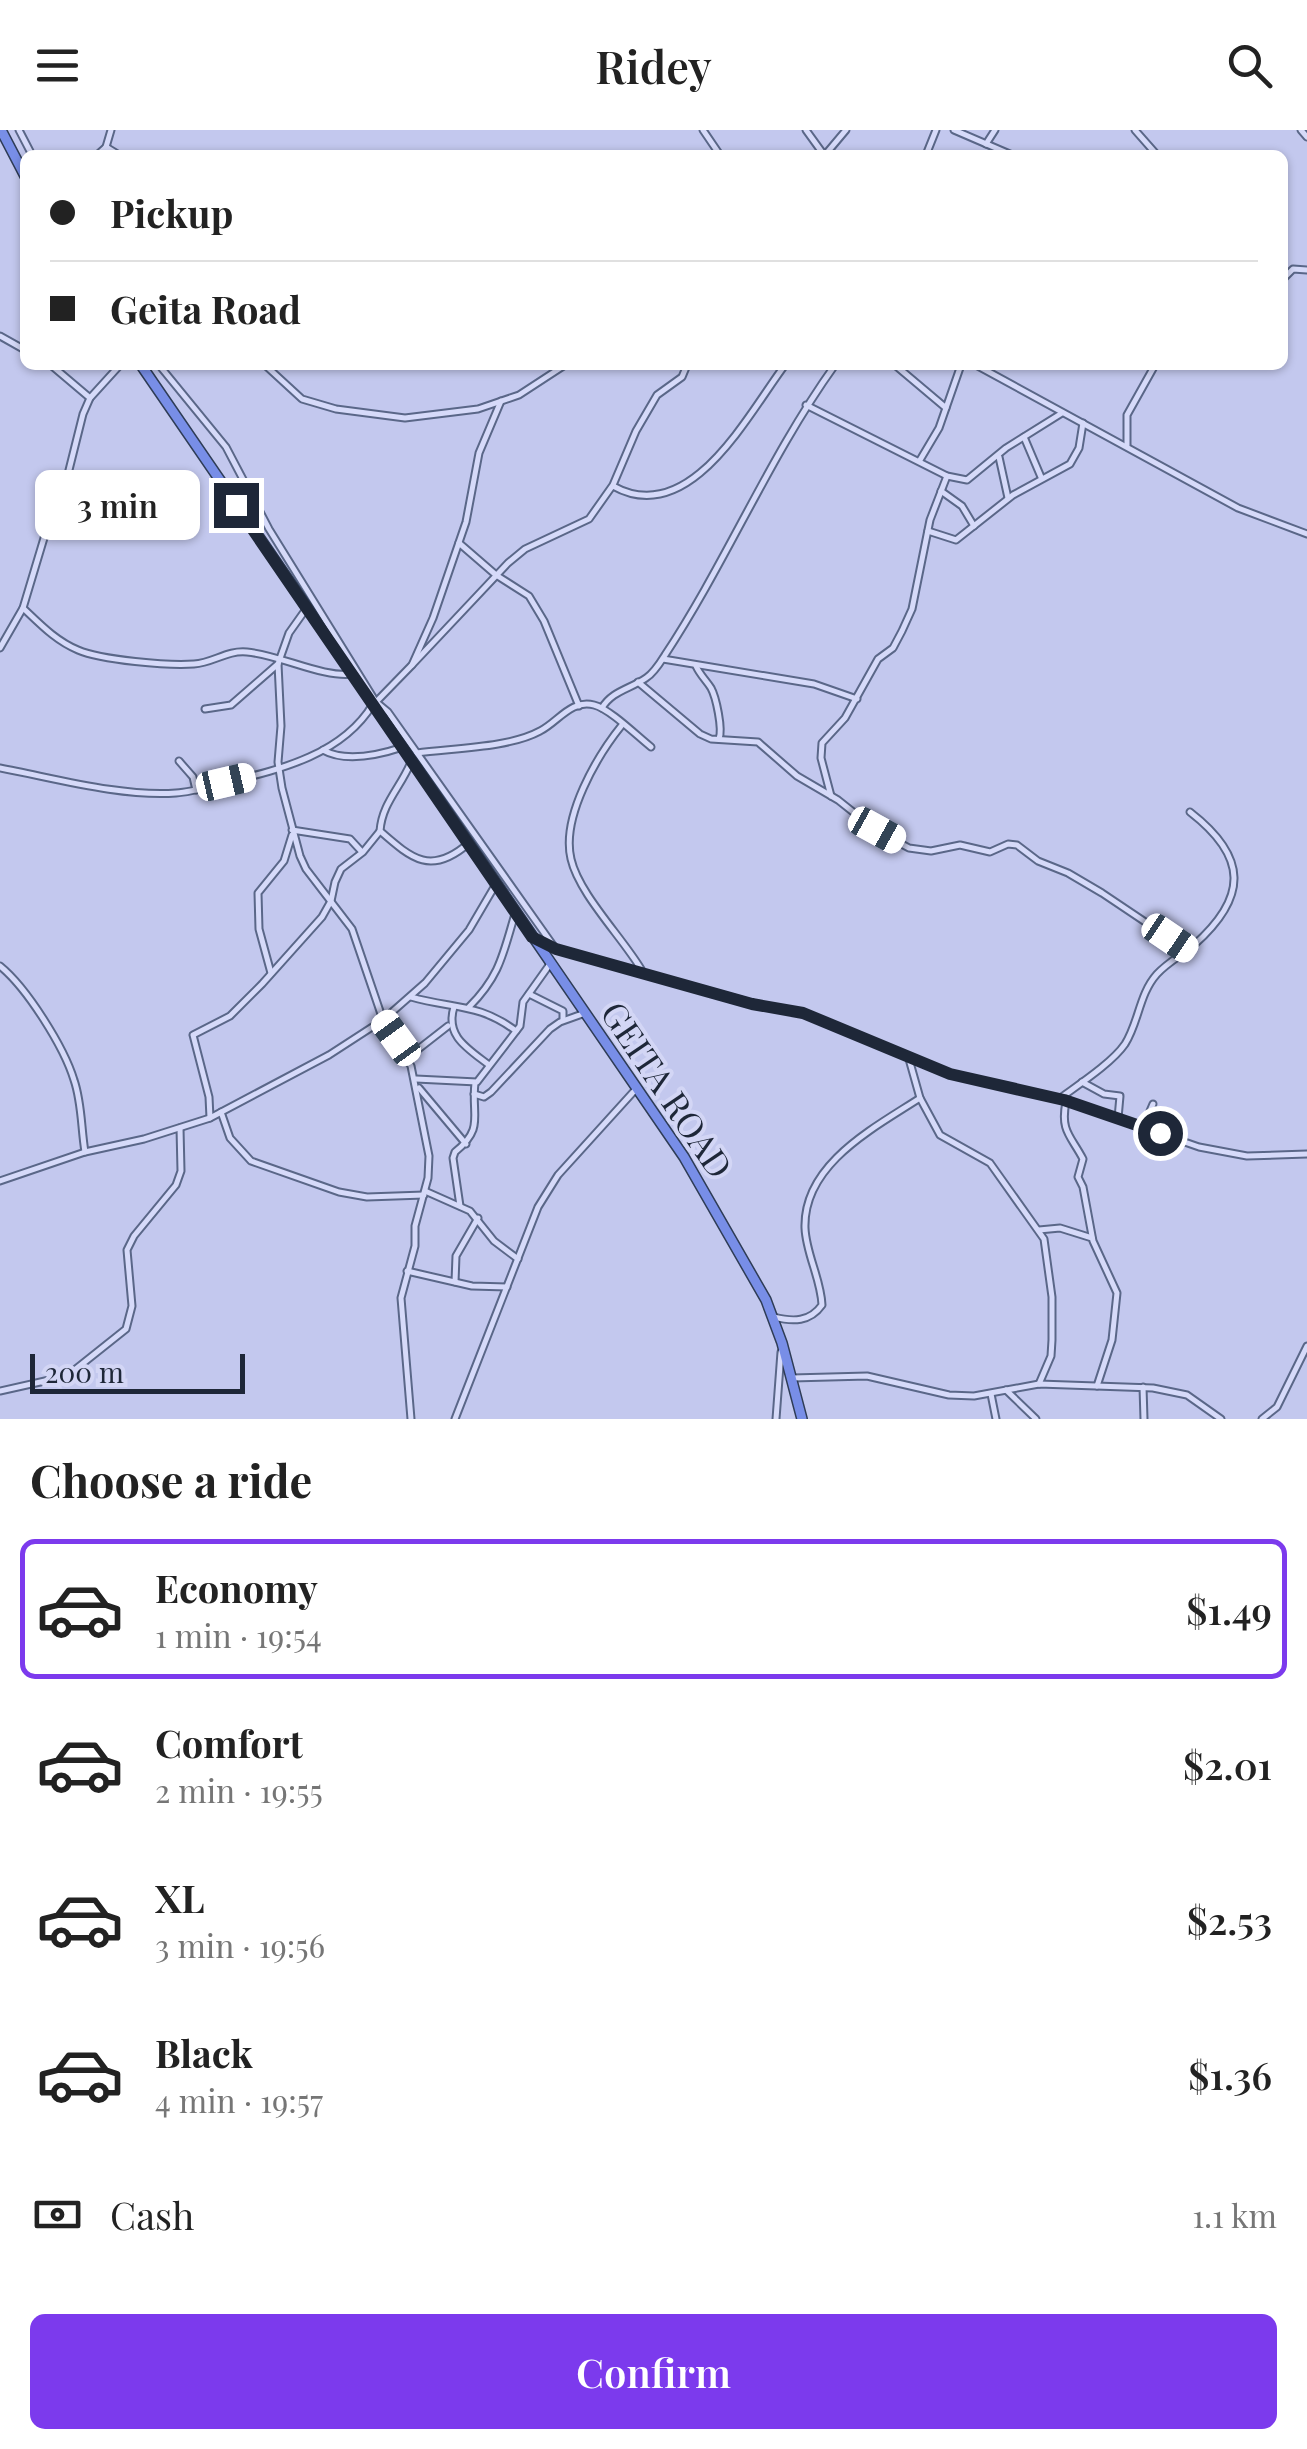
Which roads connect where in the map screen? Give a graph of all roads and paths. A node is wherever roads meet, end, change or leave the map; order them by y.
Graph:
1 (1, 130) edge
2 (110, 130) edge
3 (846, 130) edge
4 (954, 130) edge
5 (995, 130) edge
6 (1135, 130) edge
7 (1301, 130) edge
8 (1307, 137) edge
9 (986, 144) junction
10 (106, 147) junction
11 (103, 150) edge
12 (110, 150) edge
13 (828, 150) edge
14 (1000, 150) edge
15 (1153, 150) edge
16 (20, 166) edge
17 (57, 370) edge
18 (115, 370) edge
19 (144, 370) edge
20 (164, 370) edge
21 (271, 370) edge
22 (557, 370) edge
23 (685, 370) edge
24 (781, 370) edge
25 (831, 370) edge
26 (901, 370) edge
27 (959, 370) edge
28 (985, 370) edge
29 (1152, 370) edge
30 (90, 398) junction
31 (501, 401) junction
32 (806, 406) junction
33 (947, 408) junction
34 (1062, 413) junction
35 (1083, 422) junction
36 (1024, 437) junction
37 (1127, 444) junction
38 (998, 455) junction
39 (920, 460) junction
40 (947, 476) junction
41 (1041, 478) junction
42 (613, 485) junction
43 (940, 491) junction
44 (1008, 498) junction
45 (974, 526) junction
46 (928, 530) junction
47 (1307, 534) edge
48 (459, 543) junction
49 (496, 575) junction
50 (307, 607) junction
51 (23, 608) junction
52 (0, 648) edge
53 (663, 659) junction
54 (279, 661) junction
55 (412, 665) junction
56 (696, 666) junction
57 (354, 674) junction
58 (638, 682) junction
59 (856, 699) junction
60 (375, 703) junction
61 (579, 706) junction
62 (602, 708) junction
63 (205, 709) dead end
64 (622, 725) junction
65 (720, 740) junction
66 (403, 747) junction
67 (651, 747) dead end
68 (324, 750) junction
69 (415, 756) junction
70 (179, 762) dead end
71 (0, 768) edge
72 (278, 768) junction
73 (196, 790) junction
74 (831, 796) junction
75 (1190, 812) dead end
76 (380, 830) junction
77 (292, 832) junction
78 (469, 844) junction
79 (362, 852) junction
80 (496, 883) junction
81 (331, 901) junction
82 (516, 912) junction
83 (532, 937) junction
84 (556, 949) junction
85 (1188, 950) junction
86 (550, 964) junction
87 (0, 966) edge
88 (643, 971) junction
89 (271, 974) junction
90 (528, 994) junction
91 (410, 997) junction
92 (454, 1007) junction
93 (469, 1007) junction
94 (584, 1013) junction
95 (383, 1020) junction
96 (563, 1020) junction
97 (449, 1026) junction
98 (516, 1030) junction
99 (408, 1058) junction
100 (909, 1059) junction
101 (489, 1065) junction
102 (1082, 1082) junction
103 (417, 1083) junction
104 (475, 1083) junction
105 (636, 1089) junction
106 (474, 1094) junction
107 (920, 1098) junction
108 (1063, 1100) junction
109 (1154, 1104) dead end
110 (221, 1112) junction
111 (210, 1118) junction
112 (1118, 1118) junction
113 (180, 1128) junction
114 (1150, 1129) junction
115 (466, 1144) junction
116 (85, 1152) junction
117 (1307, 1154) edge
118 (0, 1181) edge
119 (424, 1193) junction
120 (460, 1206) junction
121 (478, 1218) junction
122 (1039, 1230) junction
123 (1092, 1238) junction
124 (518, 1259) junction
125 (407, 1271) junction
126 (455, 1282) junction
127 (507, 1287) junction
128 (771, 1316) junction
129 (782, 1344) junction
130 (1307, 1346) edge
131 (792, 1378) junction
132 (1039, 1384) junction
133 (1097, 1386) junction
134 (1143, 1387) junction
135 (1006, 1390) junction
136 (0, 1391) edge
137 (991, 1394) junction
138 (411, 1419) edge
139 (455, 1419) edge
140 (776, 1419) edge
141 (802, 1419) edge
142 (996, 1419) edge
143 (1036, 1419) edge
144 (1144, 1419) edge
145 (1221, 1419) edge
146 (1262, 1419) edge

1 - 16 highway
2 - 10 street
3 - 13 street
4 - 9 street
5 - 9 street
6 - 15 street
7 - 8 street
9 - 14 street
10 - 11 street
10 - 12 street
17 - 30 street
18 - 30 street
19 - 50 highway, GEITA ROAD
20 - 60 street
21 - 31 street
22 - 31 street
23 - 42 street
24 - 42 street
25 - 32 street
26 - 33 street
27 - 33 street
28 - 34 street
29 - 37 street
30 - 51 street
31 - 48 street
32 - 39 street
32 - 53 street
33 - 39 street
34 - 35 street
34 - 36 street
35 - 37 street
35 - 41 street
36 - 38 street
36 - 41 street
37 - 47 street
38 - 40 street
38 - 44 street
39 - 40 street
40 - 43 street
41 - 44 street
42 - 49 street
43 - 45 street
43 - 46 street
44 - 45 street
45 - 46 street
46 - 59 street
48 - 49 street
48 - 55 street
49 - 55 street
49 - 61 street
50 - 54 street
50 - 57 highway, GEITA ROAD
51 - 52 street
51 - 54 street
53 - 56 street
53 - 58 street
54 - 57 street
54 - 63 street
54 - 72 street
55 - 60 street
56 - 59 street
56 - 65 street
57 - 60 highway, GEITA ROAD
58 - 62 street
58 - 65 street
59 - 74 street
60 - 66 highway, GEITA ROAD
60 - 68 street
60 - 69 street
61 - 62 street
61 - 69 street
62 - 64 street
64 - 67 street
64 - 88 street
65 - 74 street
66 - 68 street
66 - 69 highway, GEITA ROAD
68 - 72 street
69 - 76 street
69 - 78 highway, GEITA ROAD
69 - 84 street
70 - 73 street
71 - 73 street
72 - 73 street
72 - 77 street
74 - 85 street
75 - 85 street
76 - 78 street
76 - 79 street
77 - 79 street
77 - 81 street
77 - 89 street
78 - 80 highway, GEITA ROAD
79 - 81 street
80 - 82 highway, GEITA ROAD
80 - 91 street
81 - 89 street
81 - 95 street
82 - 83 highway, GEITA ROAD
82 - 93 street
83 - 84 street
83 - 86 highway, GEITA ROAD
84 - 88 street
85 - 102 street
86 - 90 street
86 - 94 highway, GEITA ROAD
87 - 116 street
88 - 100 street
89 - 111 street
90 - 96 street
90 - 98 street
91 - 92 street
91 - 95 street
92 - 93 street
92 - 97 street
93 - 98 street
94 - 96 street
94 - 105 highway, GEITA ROAD
95 - 99 street
95 - 110 street
96 - 106 street
97 - 99 street
97 - 101 street
98 - 101 street
99 - 103 street
100 - 107 street
100 - 108 street
101 - 104 street
102 - 108 street
102 - 112 street
103 - 104 street
103 - 115 street
103 - 119 street
104 - 106 street
105 - 124 street
105 - 128 highway, GEITA ROAD
106 - 115 street
107 - 122 street
107 - 128 street
108 - 112 street
108 - 123 street
109 - 114 street
110 - 111 street
110 - 119 street
111 - 113 street
112 - 114 street
113 - 116 street
113 - 136 street
114 - 117 street
115 - 120 street
116 - 118 street
119 - 120 street
119 - 125 street
120 - 121 street
121 - 124 street
121 - 126 street
122 - 123 street
122 - 132 street
123 - 133 street
124 - 127 street
125 - 126 street
125 - 138 street
126 - 127 street
127 - 139 street
128 - 129 highway, GEITA ROAD
129 - 131 highway, GEITA ROAD
129 - 140 street
130 - 146 street
131 - 137 street
131 - 141 highway, GEITA ROAD
132 - 133 street
132 - 135 street
133 - 134 street
134 - 144 street
134 - 145 street
135 - 137 street
135 - 143 street
137 - 142 street

